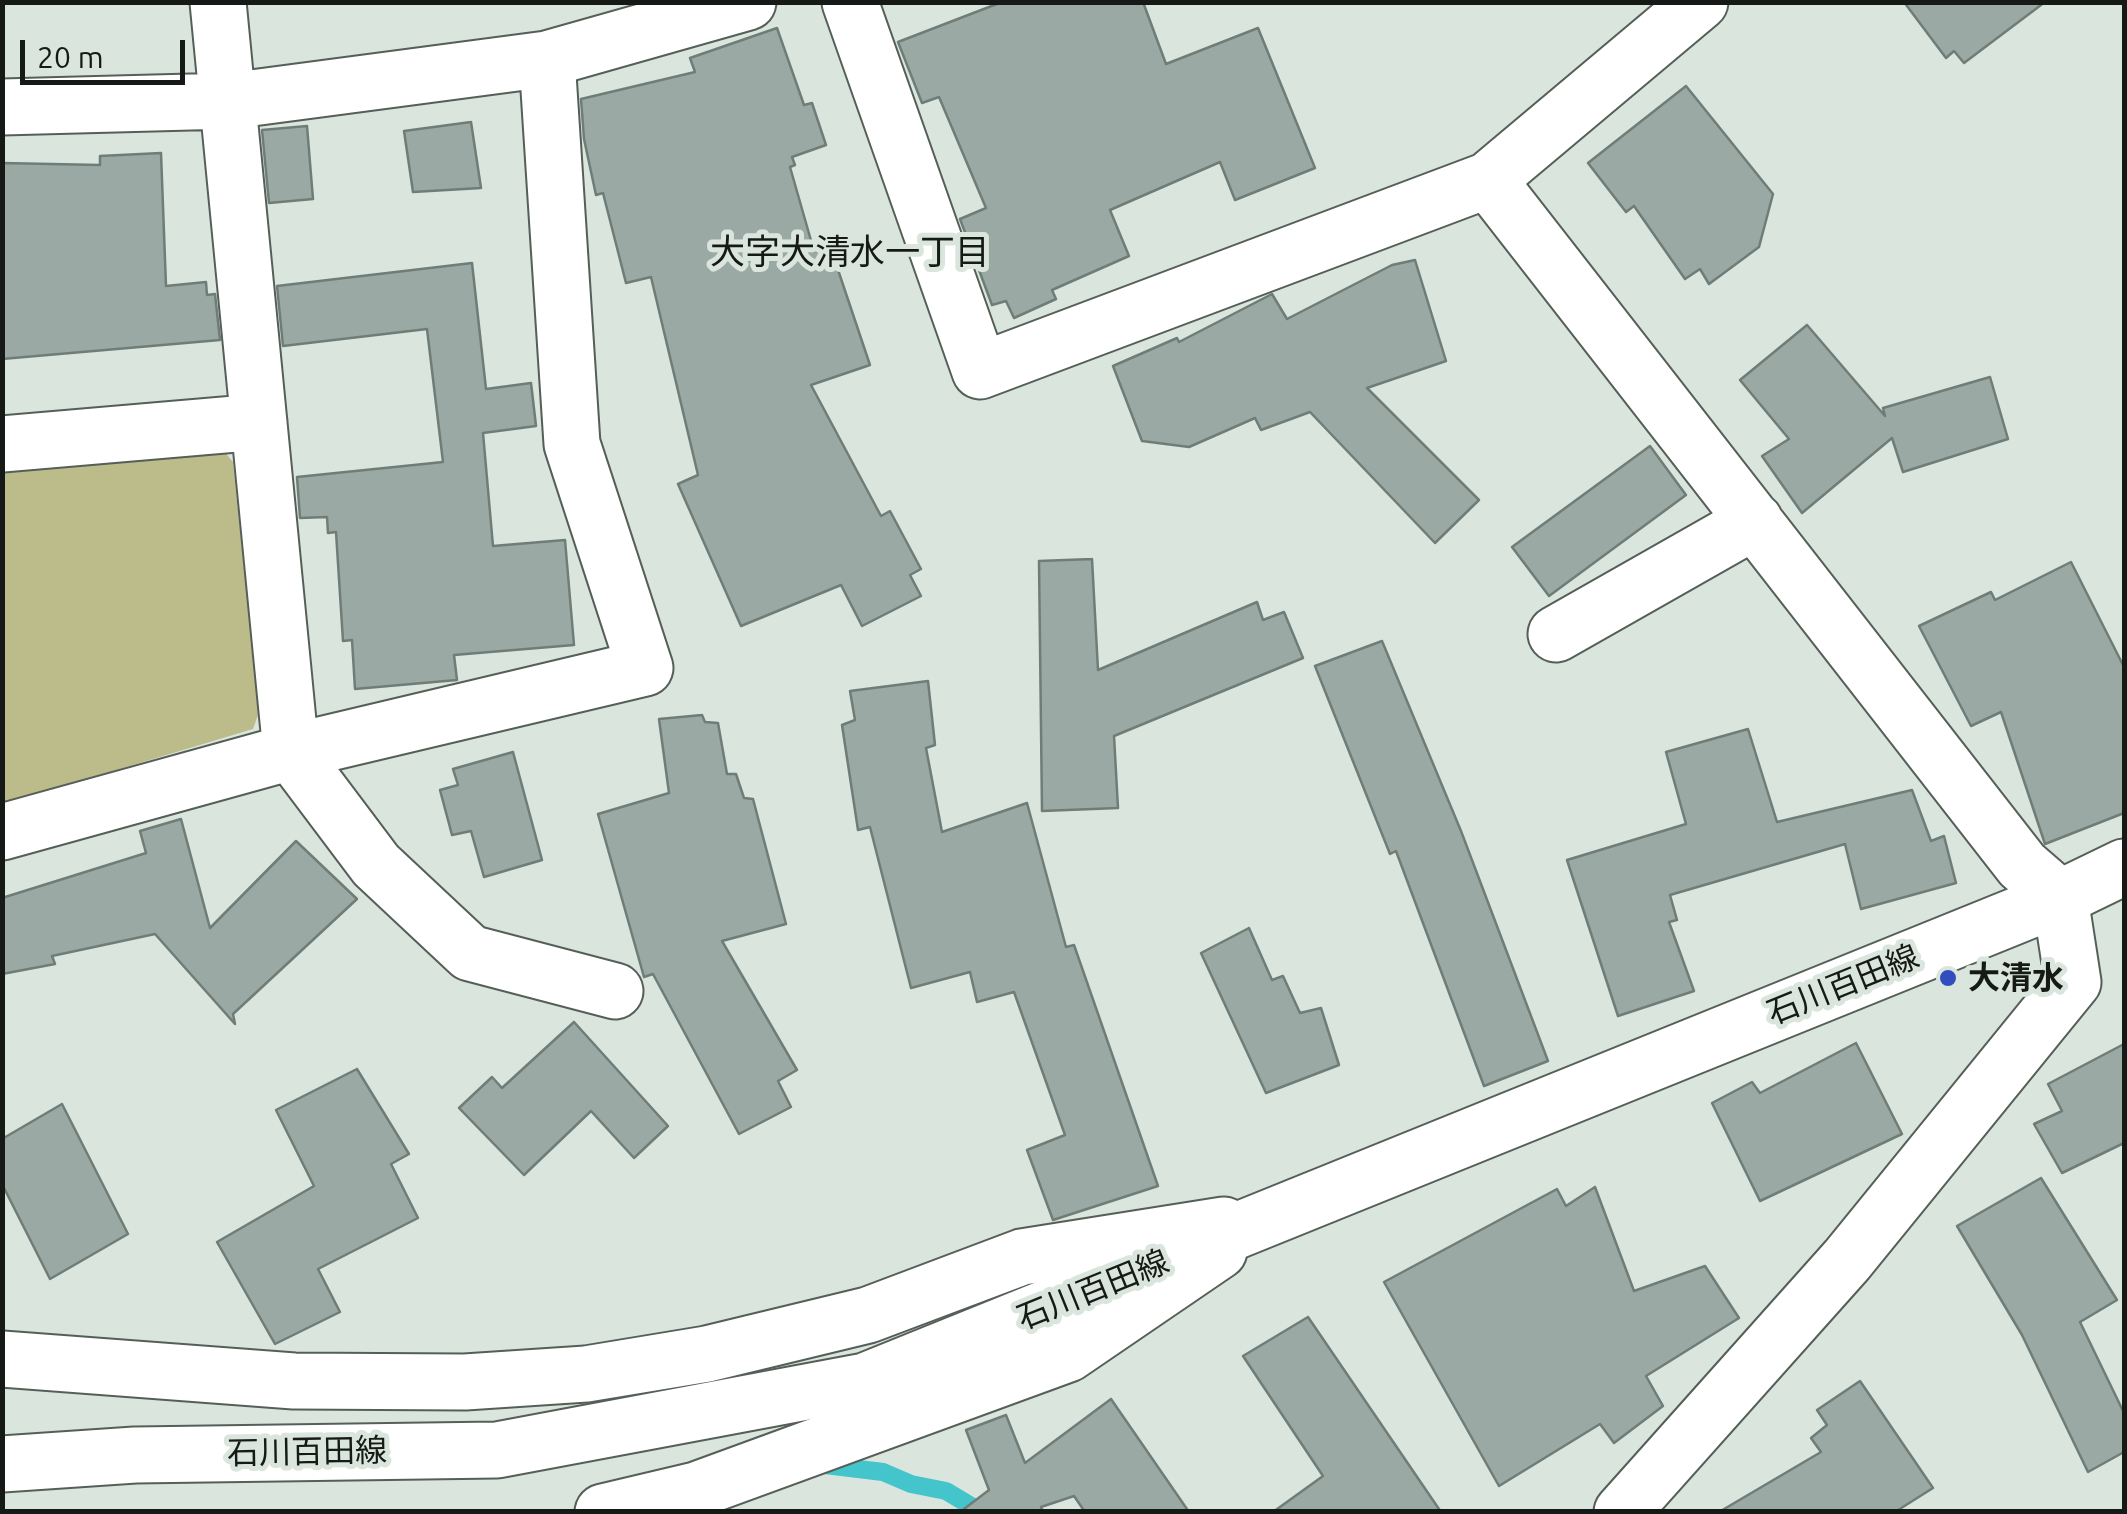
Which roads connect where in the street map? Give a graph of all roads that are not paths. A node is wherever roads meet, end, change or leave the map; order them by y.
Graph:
1 (218, 2) edge
2 (748, 2) edge
3 (850, 2) edge
4 (1700, 2) edge
5 (547, 58) junction
6 (229, 101) junction
7 (2, 107) edge
8 (1488, 180) junction
9 (259, 422) junction
10 (2, 444) edge
11 (1755, 521) junction
12 (1556, 634) dead end
13 (291, 752) junction
14 (2, 832) edge
15 (2124, 867) edge
16 (2060, 898) junction
17 (615, 991) dead end
18 (1267, 1218) junction
19 (2, 1359) edge
20 (2, 1464) edge
21 (603, 1512) edge
22 (1622, 1512) edge

1 - 6 street
2 - 5 street
3 - 8 street
4 - 8 street
5 - 6 street
5 - 13 street
6 - 7 street
6 - 9 street
8 - 11 street
9 - 10 street
9 - 13 street
11 - 12 street
11 - 16 street
13 - 14 street
13 - 17 street
15 - 16 street, 石川百田線
16 - 18 street, 石川百田線
16 - 22 street
18 - 19 street
18 - 20 street, 石川百田線
18 - 21 street

